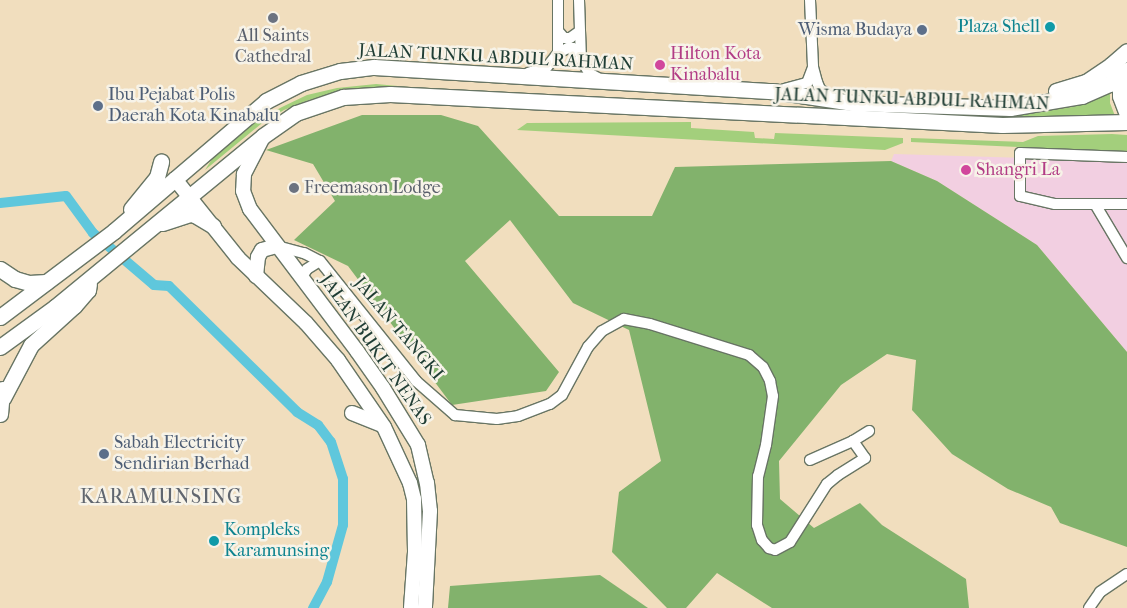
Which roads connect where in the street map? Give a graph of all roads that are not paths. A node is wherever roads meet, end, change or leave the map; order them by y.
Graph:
1 (558, 0) edge
2 (579, 0) edge
3 (810, 0) edge
4 (558, 31) junction
5 (580, 31) junction
6 (1127, 51) edge
7 (558, 53) junction
8 (580, 53) junction
9 (813, 66) junction
10 (1125, 71) edge
11 (517, 77) junction
12 (604, 80) junction
13 (772, 91) junction
14 (832, 98) junction
15 (1010, 108) junction
16 (1127, 114) edge
17 (1127, 122) edge
18 (263, 136) junction
19 (1127, 157) edge
20 (161, 162) dead end
21 (175, 178) junction
22 (188, 196) junction
23 (1095, 204) junction
24 (1127, 204) edge
25 (127, 220) junction
26 (154, 226) junction
27 (213, 226) junction
28 (277, 246) junction
29 (1127, 258) edge
30 (320, 261) junction
31 (0, 269) edge
32 (256, 276) junction
33 (302, 277) junction
34 (90, 278) junction
35 (46, 282) junction
36 (0, 317) edge
37 (337, 328) junction
38 (3, 344) edge
39 (0, 381) edge
40 (3, 398) junction
41 (367, 401) junction
42 (352, 413) dead end
43 (0, 414) edge
44 (384, 427) junction
45 (868, 431) dead end
46 (853, 441) junction
47 (810, 460) dead end
48 (1127, 574) edge
49 (411, 608) edge
50 (426, 608) edge
51 (1089, 608) edge

1 - 4 street
2 - 5 street
3 - 9 street
4 - 5 street
4 - 7 street
5 - 8 street
6 - 15 main road
7 - 8 street
7 - 11 street
8 - 12 street
9 - 13 street
9 - 14 street
10 - 15 main road, JALAN TUNKU ABDUL RAHMAN
10 - 16 main road
11 - 12 main road, JALAN TUNKU ABDUL RAHMAN
11 - 21 main road, JALAN TUNKU ABDUL RAHMAN
12 - 13 main road, JALAN TUNKU ABDUL RAHMAN
13 - 14 main road, JALAN TUNKU ABDUL RAHMAN
14 - 15 main road, JALAN TUNKU ABDUL RAHMAN
17 - 18 main road, JALAN TUNKU ABDUL RAHMAN
18 - 22 main road, JALAN TUNKU ABDUL RAHMAN
18 - 28 main road, JALAN BUKIT NENAS
19 - 23 street
20 - 25 main road
21 - 22 main road, JALAN BUKIT NENAS
21 - 25 main road, JALAN TUNKU ABDUL RAHMAN
22 - 26 main road, JALAN TUNKU ABDUL RAHMAN
22 - 27 main road, JALAN BUKIT NENAS
23 - 24 street
23 - 29 street
25 - 35 main road, JALAN TUNKU ABDUL RAHMAN
26 - 27 main road
26 - 34 main road, JALAN TUNKU ABDUL RAHMAN
27 - 32 main road, JALAN BUKIT NENAS
28 - 30 street, JALAN TANGKI
28 - 32 main road
28 - 33 main road, JALAN BUKIT NENAS
30 - 33 street
30 - 46 street, JALAN TANGKI
31 - 35 main road
32 - 41 main road, JALAN BUKIT NENAS
33 - 37 main road, JALAN BUKIT NENAS
34 - 38 main road, JALAN TUNKU ABDUL RAHMAN
34 - 40 main road
35 - 36 main road, JALAN TUNKU ABDUL RAHMAN
37 - 41 main road
37 - 50 main road, JALAN BUKIT NENAS
39 - 40 main road
40 - 43 main road
41 - 44 main road, JALAN BUKIT NENAS
42 - 44 main road
44 - 49 main road, JALAN BUKIT NENAS
45 - 46 street
46 - 47 street
48 - 51 street

